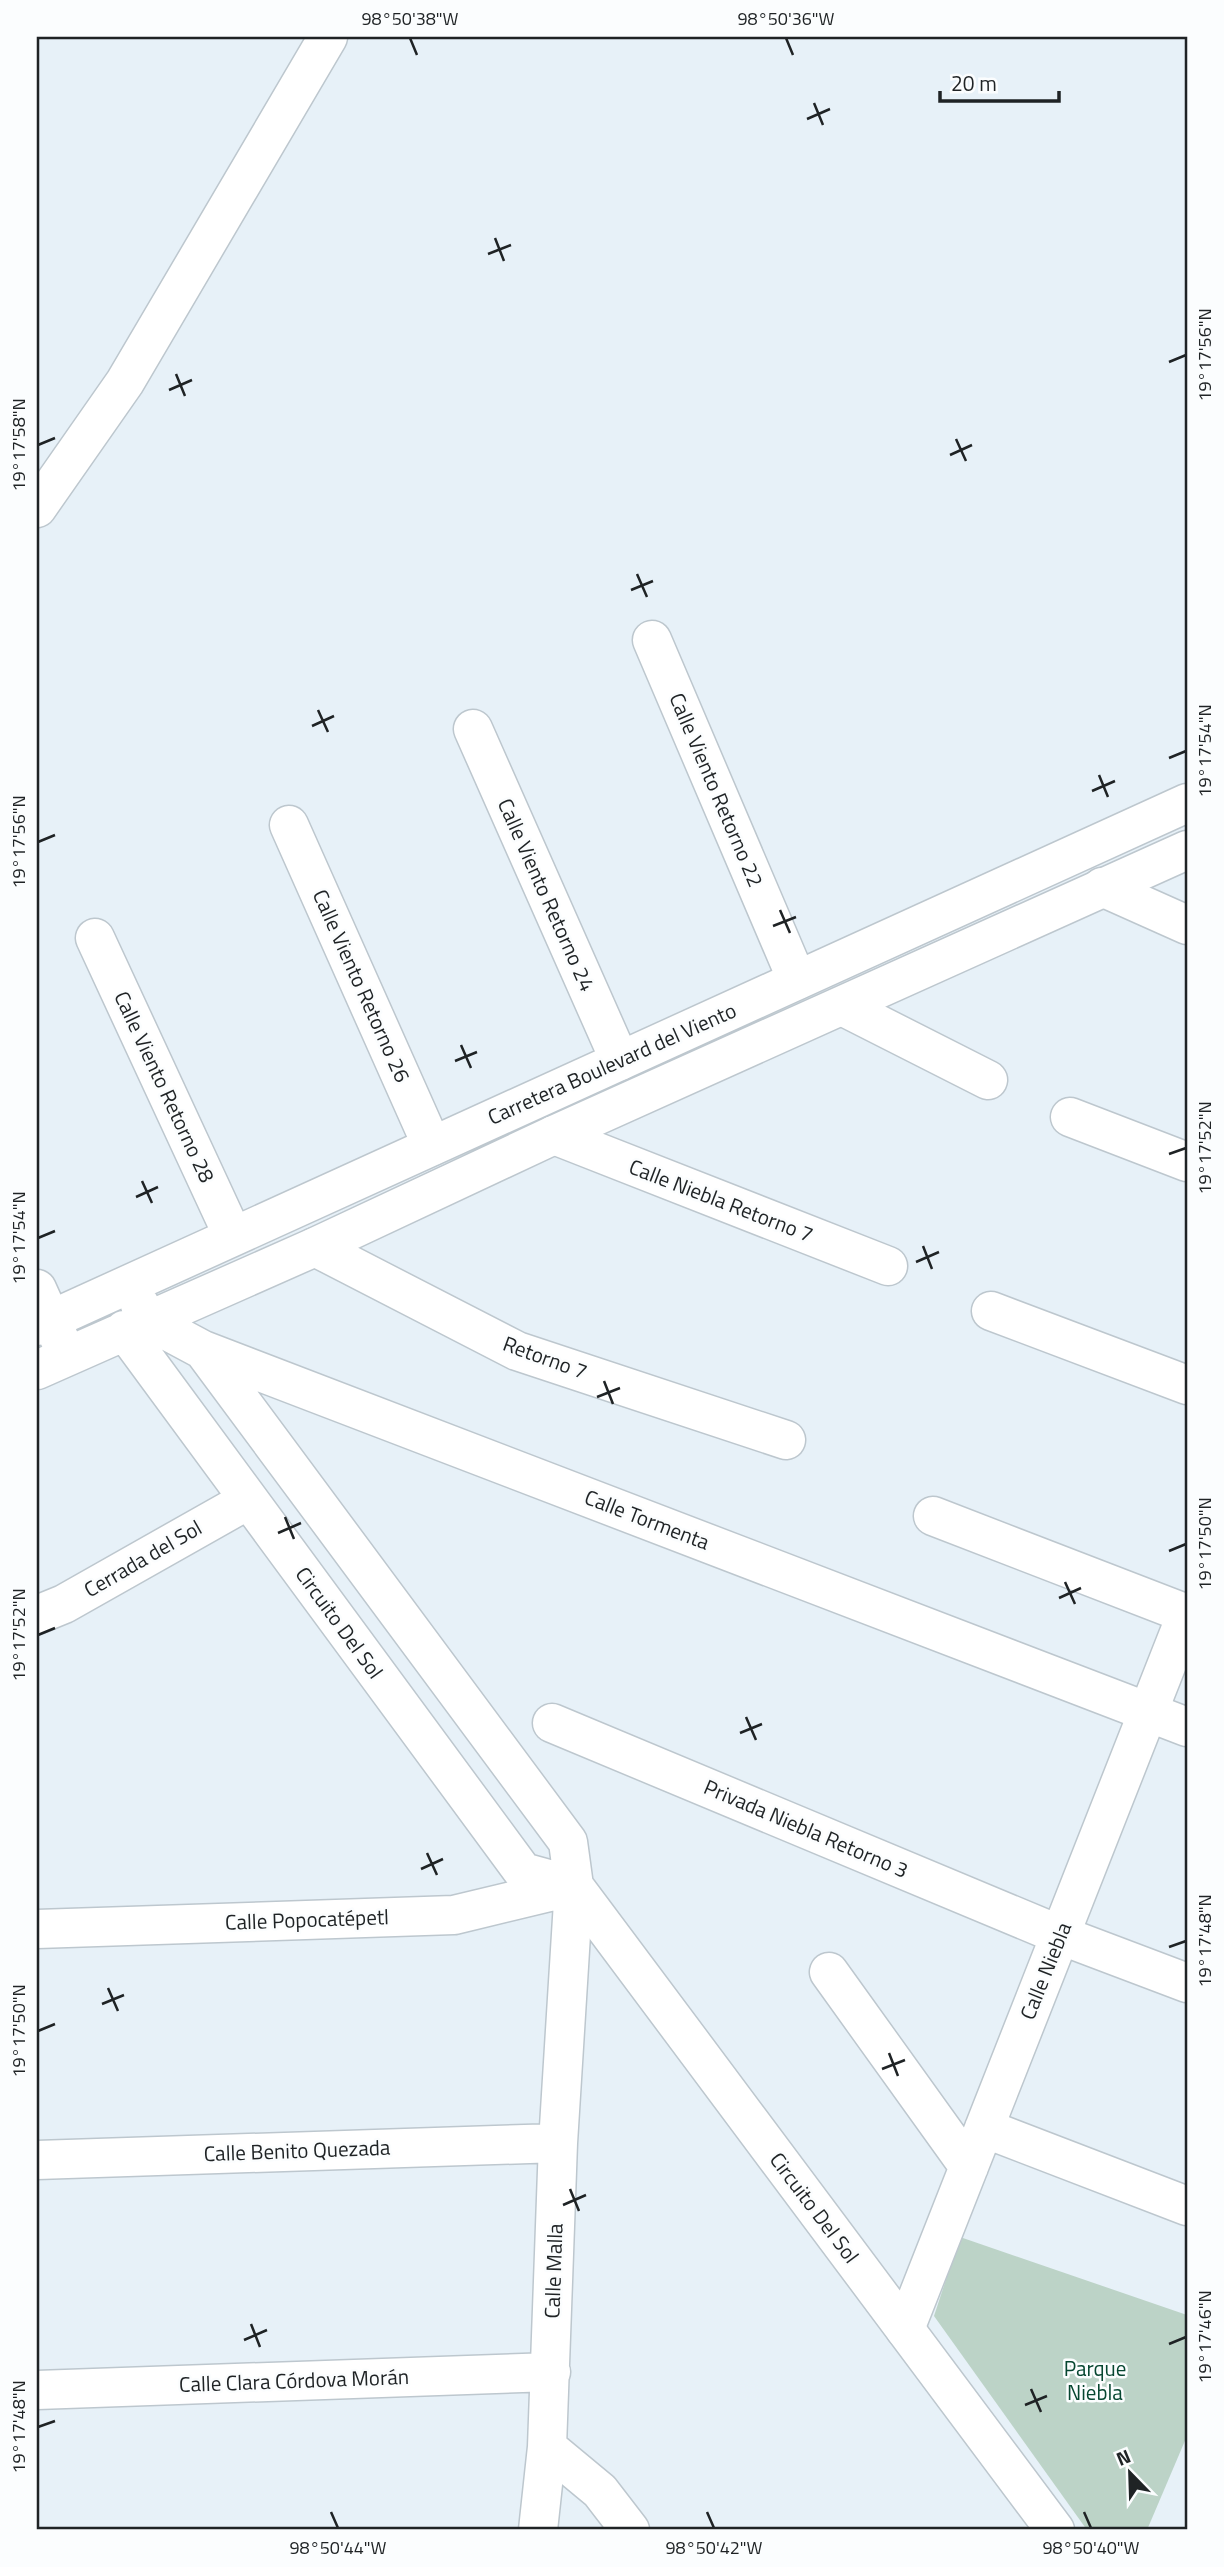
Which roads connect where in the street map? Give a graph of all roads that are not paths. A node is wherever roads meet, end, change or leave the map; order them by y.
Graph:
1 (328, 37) edge
2 (37, 508) edge
3 (652, 640) dead end
4 (472, 729) dead end
5 (1187, 803) edge
6 (289, 825) dead end
7 (1187, 850) edge
8 (1102, 887) junction
9 (1187, 925) edge
10 (95, 938) dead end
11 (797, 980) junction
12 (842, 1006) junction
13 (620, 1061) junction
14 (988, 1080) dead end
15 (1070, 1117) dead end
16 (554, 1135) junction
17 (432, 1146) junction
18 (1187, 1161) edge
19 (233, 1237) junction
20 (315, 1247) junction
21 (888, 1266) dead end
22 (130, 1284) junction
23 (991, 1311) dead end
24 (41, 1312) edge
25 (135, 1325) junction
26 (203, 1350) junction
27 (52, 1363) edge
28 (1187, 1385) edge
29 (786, 1440) dead end
30 (248, 1500) junction
31 (933, 1516) dead end
32 (1187, 1614) edge
33 (37, 1615) edge
34 (1149, 1711) junction
35 (552, 1723) dead end
36 (1187, 1727) edge
37 (574, 1886) junction
38 (37, 1929) edge
39 (1060, 1935) junction
40 (829, 1972) dead end
41 (1187, 1983) edge
42 (984, 2128) junction
43 (558, 2143) junction
44 (37, 2160) edge
45 (969, 2167) junction
46 (1187, 2206) edge
47 (905, 2329) junction
48 (551, 2372) junction
49 (37, 2390) edge
50 (547, 2447) junction
51 (538, 2530) edge
52 (630, 2530) edge
53 (1055, 2530) edge

1 - 2 street
3 - 11 street, Calle Viento Retorno 22
4 - 13 street, Calle Viento Retorno 24
5 - 11 street, Carretera Boulevard del Viento
6 - 17 street, Calle Viento Retorno 26
7 - 8 street, Carretera Boulevard del Viento
8 - 9 street
8 - 12 street, Carretera Boulevard del Viento
10 - 19 street, Calle Viento Retorno 28
11 - 13 street, Carretera Boulevard del Viento
12 - 14 street
12 - 16 street, Carretera Boulevard del Viento
13 - 17 street, Carretera Boulevard del Viento
15 - 18 street
16 - 20 street, Carretera Boulevard del Viento
16 - 21 street, Calle Niebla Retorno 7
17 - 19 street, Carretera Boulevard del Viento
19 - 22 street, Carretera Boulevard del Viento
20 - 25 street, Carretera Boulevard del Viento
20 - 29 street, Retorno 7
22 - 24 street, Carretera Boulevard del Viento
22 - 25 street
23 - 28 street
24 - 27 street
25 - 26 street, Calle Tormenta
25 - 27 street, Carretera Boulevard del Viento
25 - 30 street, Circuito Del Sol
26 - 34 street, Calle Tormenta
26 - 37 street, Circuito Del Sol
30 - 33 street, Cerrada del Sol
30 - 37 street, Circuito Del Sol
31 - 32 street
32 - 34 street, Calle Niebla
34 - 36 street, Calle Tormenta
34 - 39 street, Calle Niebla
35 - 39 street, Privada Niebla Retorno 3
37 - 38 street, Calle Popocatépetl
37 - 43 street, Calle Malla
37 - 47 street, Circuito Del Sol
39 - 41 street, Privada Niebla Retorno 3
39 - 42 street, Calle Niebla
40 - 45 street
42 - 45 street, Calle Niebla
42 - 46 street
43 - 44 street, Calle Benito Quezada
43 - 48 street, Calle Malla
45 - 47 street, Calle Niebla
47 - 53 street, Circuito Del Sol
48 - 49 street, Calle Clara Córdova Morán
48 - 50 street, Calle Malla
50 - 51 street, Calle Malla
50 - 52 street

